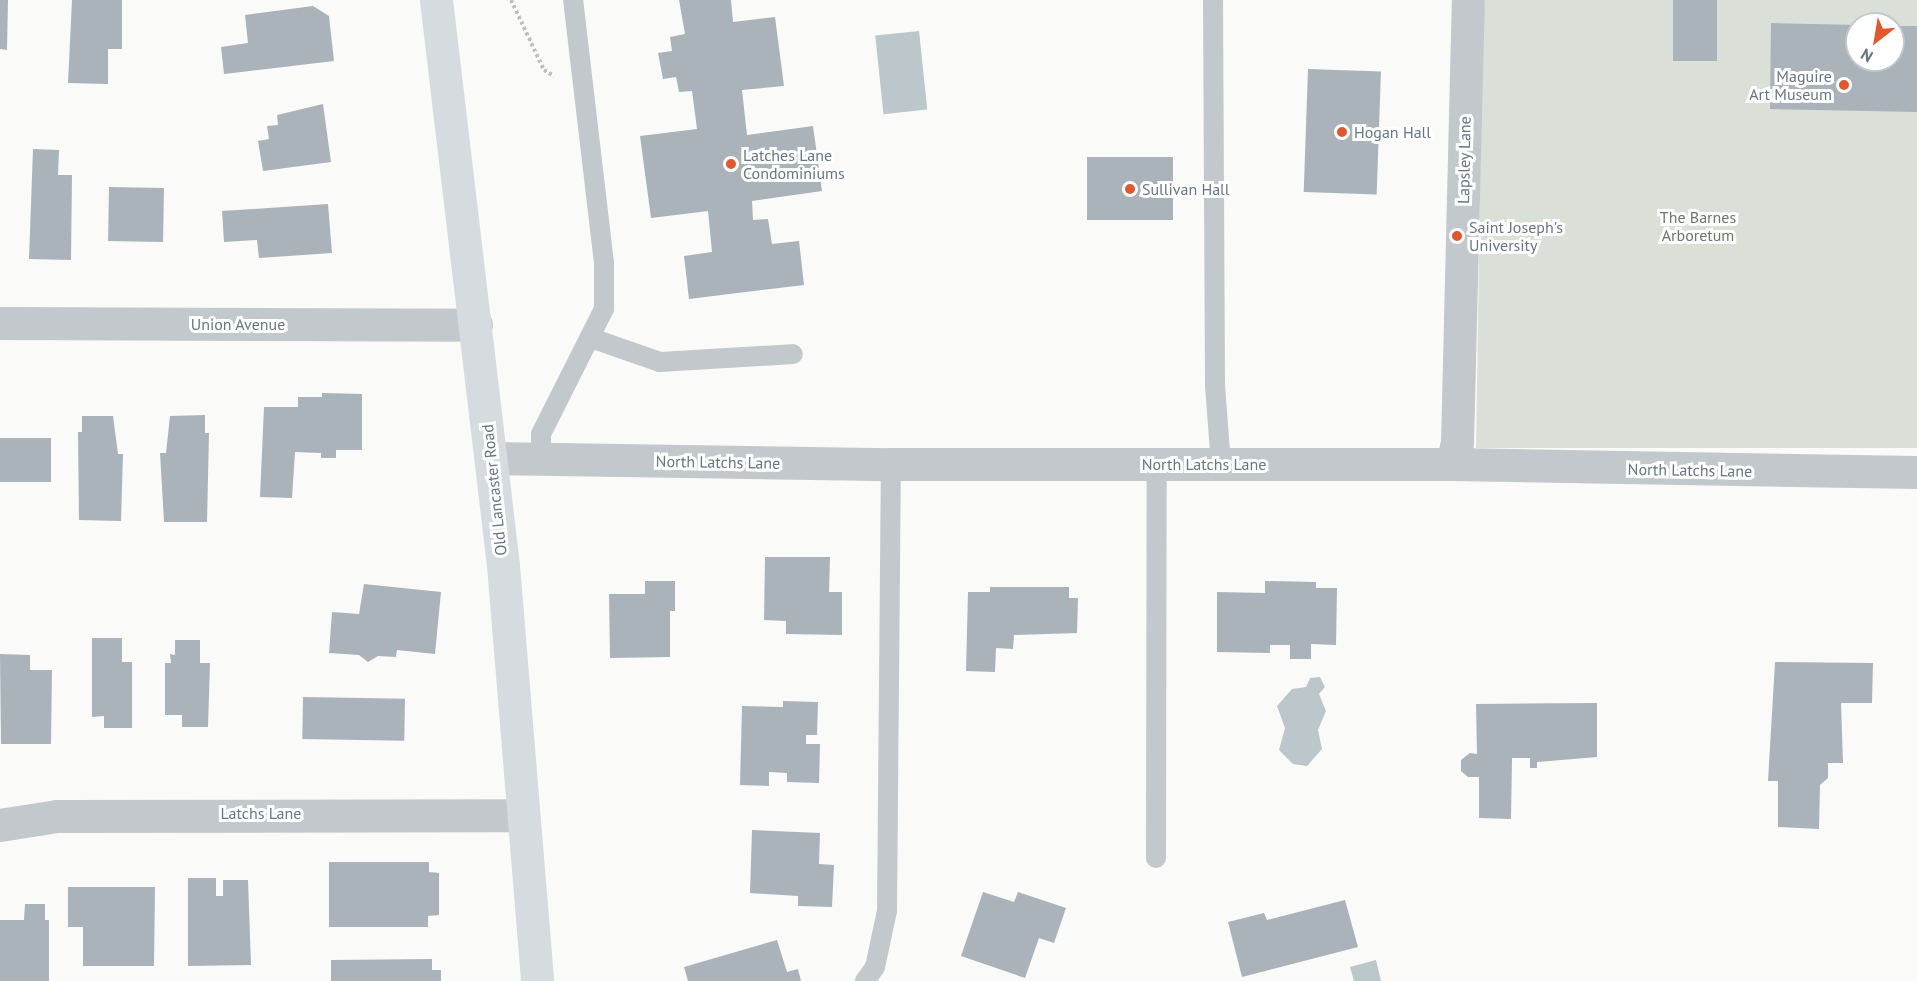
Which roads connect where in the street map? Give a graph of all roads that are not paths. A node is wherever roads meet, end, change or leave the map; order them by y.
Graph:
1 (436, 0) edge
2 (573, 0) edge
3 (1213, 0) edge
4 (1468, 0) edge
5 (0, 323) edge
6 (476, 325) junction
7 (591, 338) junction
8 (793, 354) dead end
9 (491, 458) junction
10 (541, 459) junction
11 (891, 464) junction
12 (1157, 464) junction
13 (1221, 464) junction
14 (1452, 464) junction
15 (1917, 472) edge
16 (522, 815) junction
17 (0, 825) edge
18 (1156, 858) dead end
19 (537, 981) edge
20 (865, 981) edge

1 - 6 main road, Old Lancaster Road
2 - 7 lane
3 - 13 lane
4 - 14 street, Lapsley Lane
5 - 6 street, Union Avenue
6 - 9 main road, Old Lancaster Road
7 - 8 lane
7 - 10 lane
9 - 10 street, North Latchs Lane
9 - 16 main road, Old Lancaster Road
10 - 11 street, North Latchs Lane
11 - 12 street, North Latchs Lane
11 - 20 lane
12 - 13 street, North Latchs Lane
12 - 18 lane
13 - 14 street, North Latchs Lane
14 - 15 street, North Latchs Lane
16 - 17 street, Latchs Lane
16 - 19 main road, Old Lancaster Road

